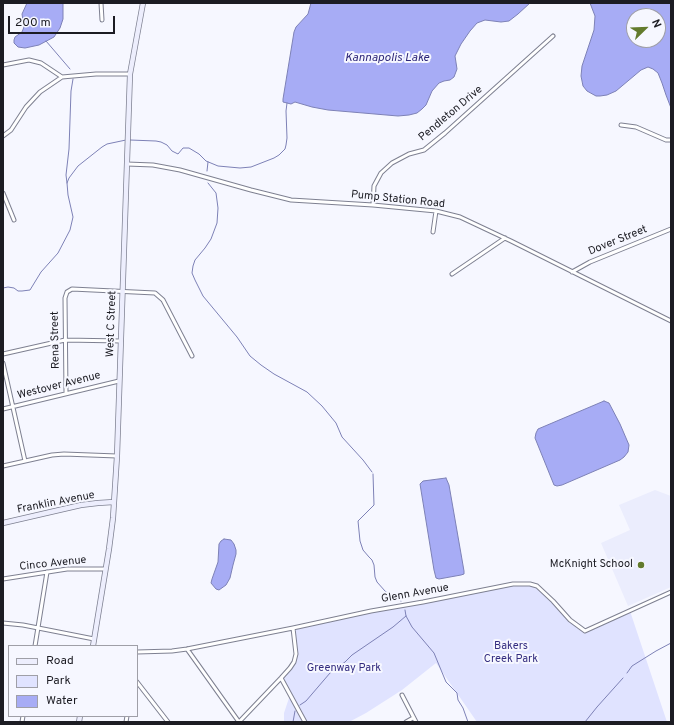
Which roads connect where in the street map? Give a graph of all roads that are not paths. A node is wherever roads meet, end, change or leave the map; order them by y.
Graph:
1 (101, 3) edge
2 (143, 3) edge
3 (102, 20) dead end
4 (552, 36) dead end
5 (3, 65) edge
6 (130, 74) junction
7 (62, 77) junction
8 (621, 125) dead end
9 (3, 136) edge
10 (671, 140) edge
11 (126, 164) junction
12 (3, 193) edge
13 (373, 205) junction
14 (436, 211) junction
15 (14, 220) dead end
16 (671, 229) edge
17 (433, 232) dead end
18 (505, 238) junction
19 (572, 272) junction
20 (452, 274) dead end
21 (122, 292) junction
22 (671, 321) edge
23 (65, 340) junction
24 (121, 341) junction
25 (3, 354) edge
26 (192, 356) dead end
27 (3, 363) edge
28 (119, 381) junction
29 (66, 393) junction
30 (13, 407) junction
31 (3, 409) edge
32 (116, 456) junction
33 (25, 461) junction
34 (3, 466) edge
35 (114, 502) junction
36 (3, 523) edge
37 (105, 569) junction
38 (47, 572) junction
39 (3, 579) edge
40 (671, 592) edge
41 (3, 623) edge
42 (38, 628) junction
43 (293, 628) junction
44 (94, 639) junction
45 (35, 645) edge
46 (93, 645) edge
47 (187, 649) junction
48 (138, 652) edge
49 (281, 678) junction
50 (138, 683) edge
51 (138, 690) dead end
52 (144, 691) junction
53 (402, 696) dead end
54 (414, 718) junction
55 (168, 722) edge
56 (239, 722) edge
57 (305, 722) edge
58 (406, 722) edge
59 (416, 722) edge

1 - 3 street
2 - 6 main road, West C Street
4 - 13 street, Pendleton Drive
5 - 7 street
6 - 7 street
6 - 11 main road, West C Street
7 - 9 street
8 - 10 street
11 - 13 street, Pump Station Road
11 - 21 main road, West C Street
12 - 15 street
13 - 14 street, Pump Station Road
14 - 17 street
14 - 18 street, Pump Station Road
16 - 19 street, Dover Street
18 - 19 street, Pump Station Road
18 - 20 street
19 - 22 street, Pump Station Road
21 - 23 street, Rena Street
21 - 24 main road, West C Street
21 - 26 street
23 - 24 street
23 - 25 street
23 - 29 street, Rena Street
24 - 28 main road, West C Street
27 - 30 street
28 - 29 street, Westover Avenue
28 - 32 main road, West C Street
29 - 30 street, Westover Avenue
30 - 31 street, Westover Avenue
30 - 33 street
32 - 33 street
32 - 35 main road, West C Street
33 - 34 street
35 - 36 main road, Franklin Avenue
35 - 37 main road, West C Street
37 - 38 street, Cinco Avenue
37 - 44 main road, West C Street
38 - 39 street, Cinco Avenue
38 - 42 street
40 - 43 street, Glenn Avenue
41 - 42 street
42 - 44 street
42 - 45 street
43 - 47 street, Glenn Avenue
43 - 49 street
44 - 46 main road, West C Street
47 - 48 street, Glenn Avenue
47 - 56 street
49 - 56 street
49 - 57 street
50 - 52 street
51 - 52 street
52 - 55 street
53 - 54 street
54 - 58 street
54 - 59 street

